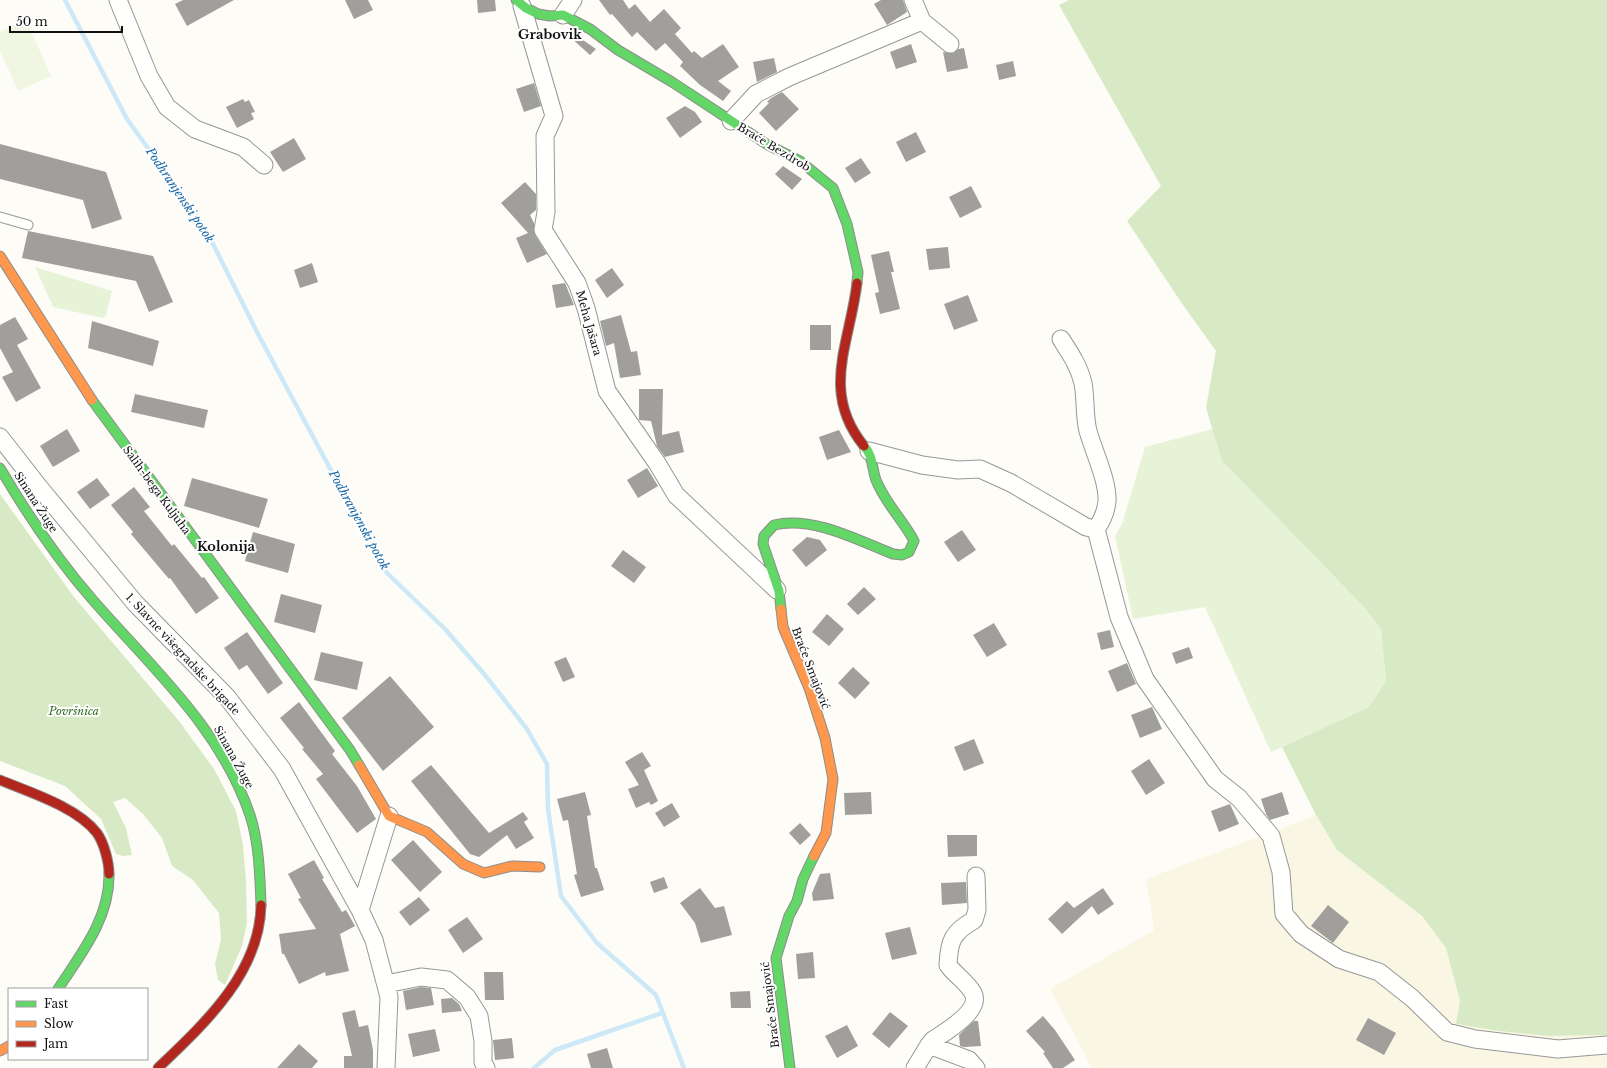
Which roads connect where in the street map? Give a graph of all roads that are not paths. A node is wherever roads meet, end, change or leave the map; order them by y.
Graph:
1 (118, 0) edge
2 (573, 0) edge
3 (913, 0) edge
4 (519, 3) edge
5 (563, 15) junction
6 (922, 21) junction
7 (950, 44) dead end
8 (731, 121) junction
9 (264, 165) dead end
10 (0, 217) edge
11 (28, 225) dead end
12 (0, 256) edge
13 (1061, 339) dead end
14 (0, 437) edge
15 (869, 451) junction
16 (0, 468) edge
17 (1096, 530) junction
18 (779, 591) junction
19 (0, 780) edge
20 (389, 816) junction
21 (540, 867) dead end
22 (976, 876) dead end
23 (360, 910) junction
24 (386, 984) junction
25 (59, 988) edge
26 (929, 1045) junction
27 (1607, 1045) edge
28 (158, 1068) edge
29 (386, 1068) edge
30 (486, 1068) edge
31 (790, 1068) edge
32 (915, 1068) edge
33 (976, 1068) edge

1 - 9 street
2 - 5 street
3 - 6 street
4 - 5 street
4 - 18 street, Meha Jašara
5 - 8 street, Braće Bezdrob
6 - 7 street
6 - 8 street
8 - 15 street, Braće Bezdrob
10 - 11 lane
12 - 20 street, Salih-bega Kuljuha
13 - 17 street
14 - 23 street, 1. Slavne višegradske brigade
15 - 17 street
15 - 18 street, Braće Smajović
16 - 28 street, Sinana Žuge
17 - 27 street
18 - 31 street, Braće Smajović
19 - 25 street
20 - 21 street
20 - 23 street
22 - 26 street
23 - 24 street, 1. Slavne višegradske brigade
24 - 29 street, 1. Slavne višegradske brigade
24 - 30 street
26 - 32 street
26 - 33 street

